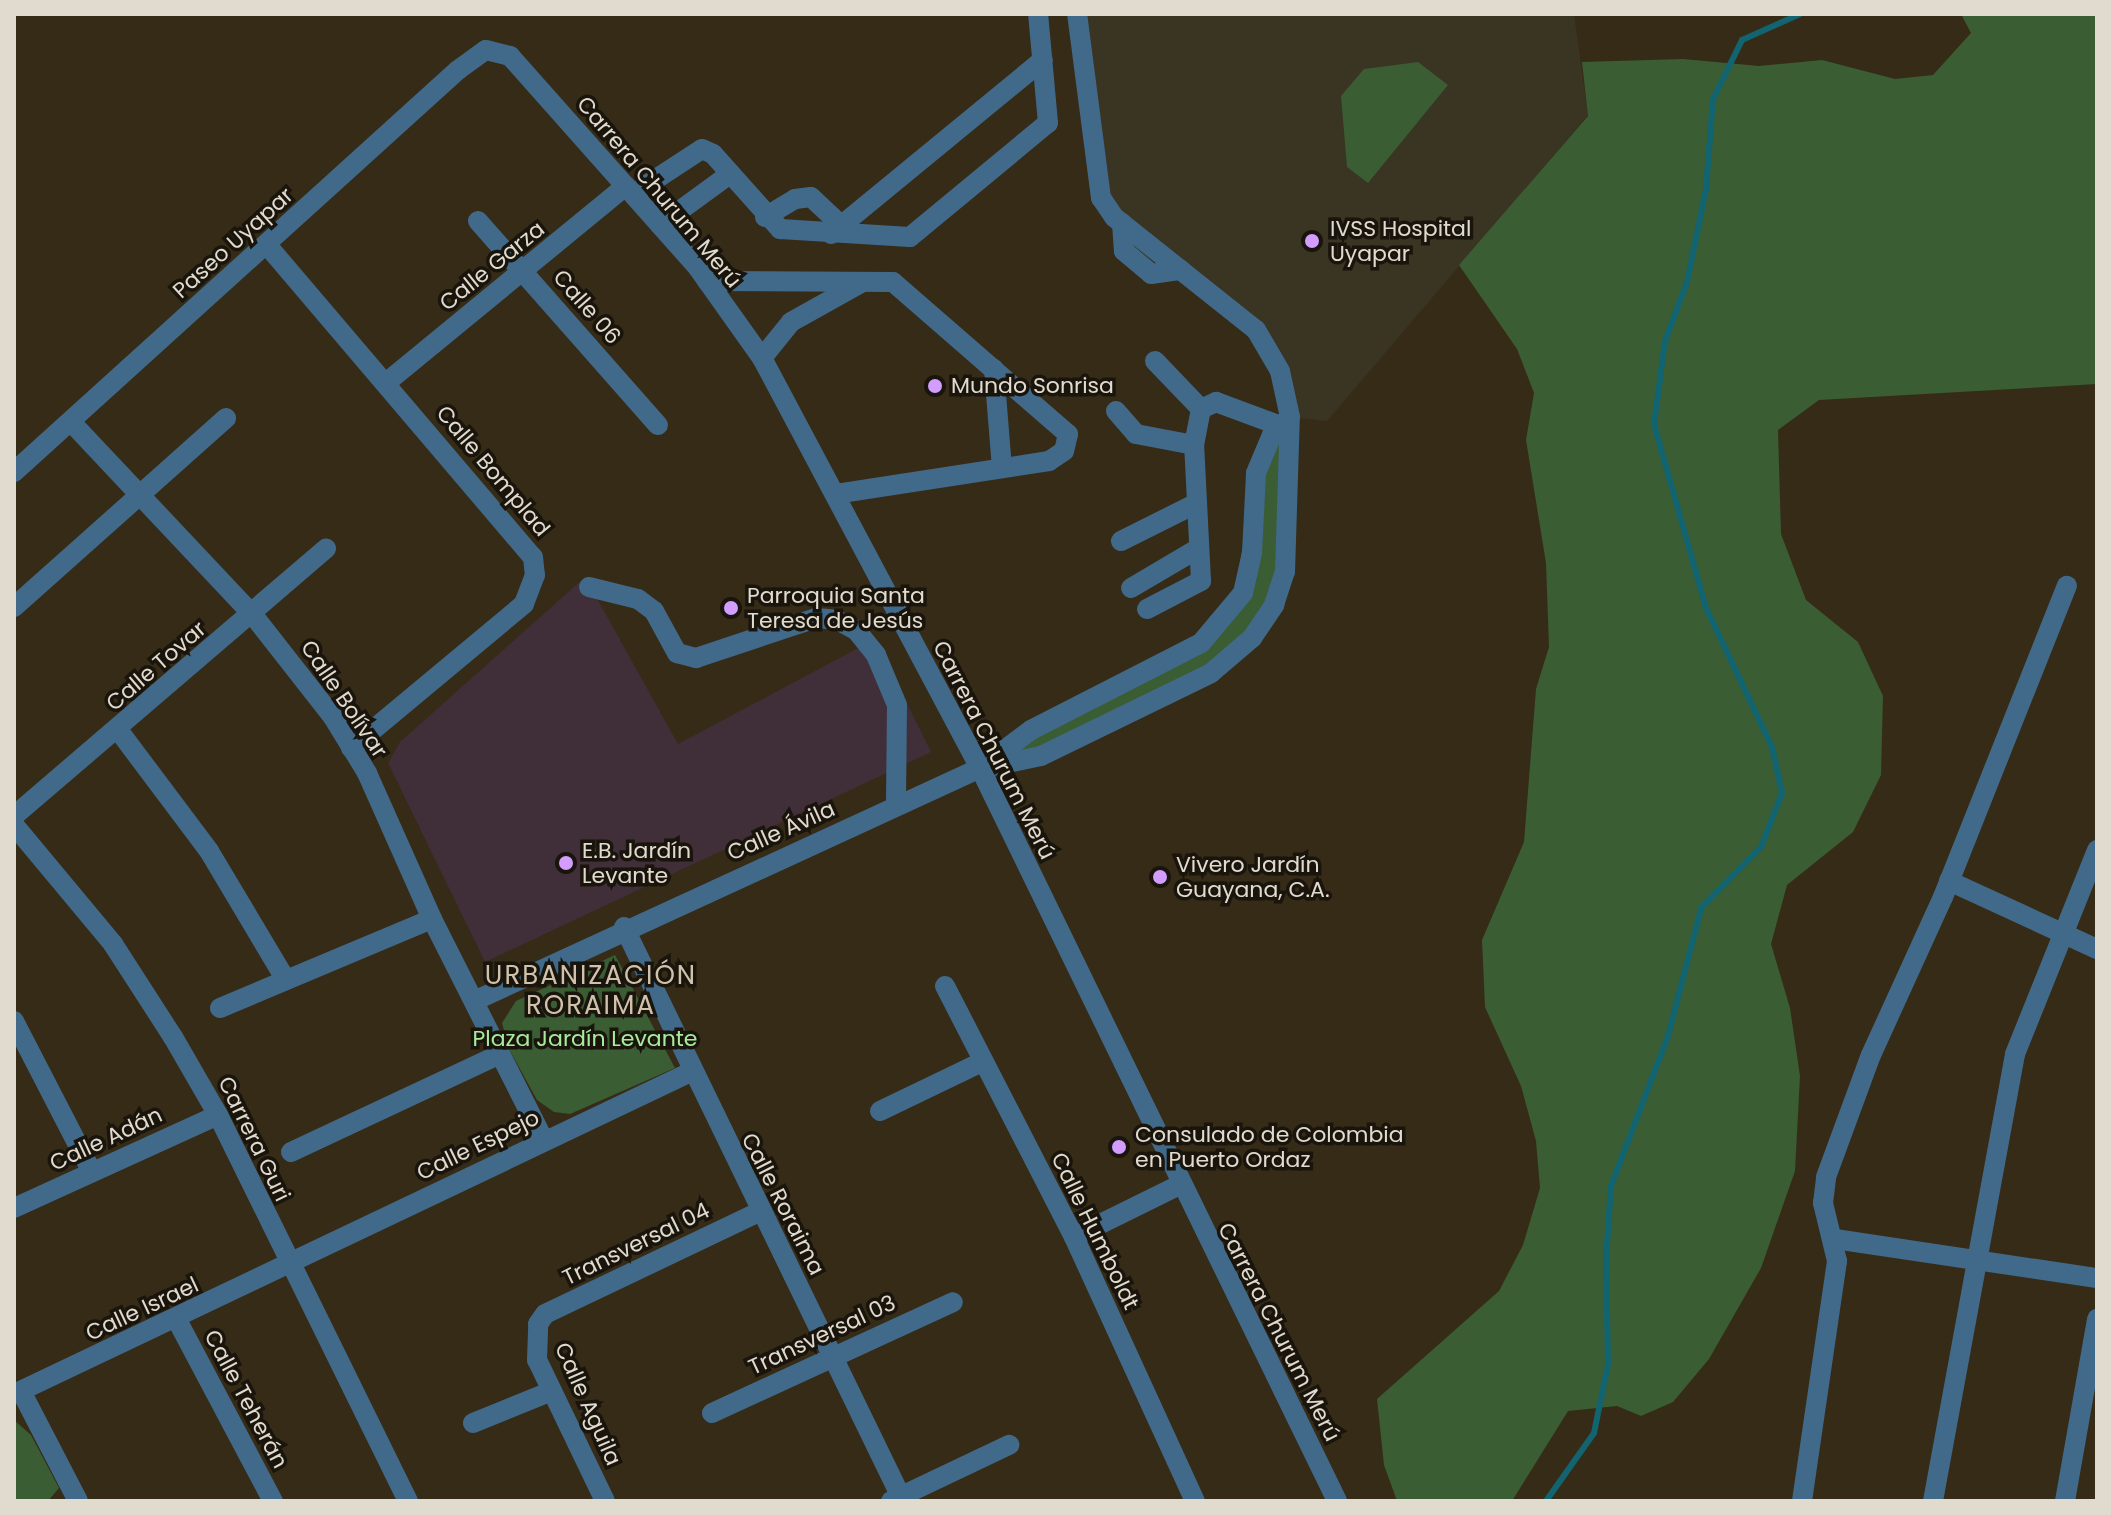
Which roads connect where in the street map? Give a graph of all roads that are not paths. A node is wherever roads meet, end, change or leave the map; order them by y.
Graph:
1 (1038, 14) edge
2 (1077, 14) edge
3 (486, 50) joint
4 (1043, 60) junction
5 (730, 174) junction
6 (630, 190) junction
7 (765, 217) junction
8 (478, 221) dead end
9 (660, 225) junction
10 (836, 230) junction
11 (267, 245) junction
12 (523, 270) junction
13 (868, 279) junction
14 (707, 281) junction
15 (784, 283) junction
16 (800, 315) junction
17 (762, 358) junction
18 (1155, 361) dead end
19 (994, 369) junction
20 (387, 382) junction
21 (1201, 409) junction
22 (1116, 411) dead end
23 (226, 418) dead end
24 (1285, 422) junction
25 (72, 423) junction
26 (658, 425) dead end
27 (1194, 445) junction
28 (1002, 468) junction
29 (14, 472) edge
30 (835, 494) junction
31 (137, 496) junction
32 (1197, 503) junction
33 (1121, 541) dead end
34 (1199, 548) junction
35 (326, 549) dead end
36 (2067, 586) dead end
37 (589, 587) dead end
38 (1131, 588) dead end
39 (14, 607) edge
40 (1147, 609) dead end
41 (253, 615) junction
42 (119, 731) junction
43 (351, 748) junction
44 (980, 768) junction
45 (896, 806) junction
46 (14, 816) edge
47 (14, 825) edge
48 (2097, 850) edge
49 (1949, 881) junction
50 (432, 919) junction
51 (624, 927) junction
52 (2061, 935) junction
53 (2097, 949) edge
54 (286, 980) junction
55 (945, 986) dead end
56 (474, 1001) junction
57 (220, 1008) dead end
58 (14, 1021) edge
59 (500, 1054) junction
60 (982, 1062) junction
61 (691, 1072) junction
62 (880, 1111) dead end
63 (218, 1115) junction
64 (543, 1139) junction
65 (291, 1152) dead end
66 (91, 1170) junction
67 (1179, 1185) junction
68 (14, 1208) edge
69 (759, 1212) junction
70 (1074, 1237) junction
71 (1835, 1239) junction
72 (1977, 1258) junction
73 (289, 1266) junction
74 (2097, 1278) edge
75 (953, 1302) dead end
76 (2097, 1319) edge
77 (177, 1320) junction
78 (538, 1324) joint
79 (833, 1356) junction
80 (552, 1391) junction
81 (18, 1393) edge
82 (712, 1413) dead end
83 (473, 1423) dead end
84 (1009, 1445) dead end
85 (898, 1499) edge
86 (78, 1501) edge
87 (273, 1501) edge
88 (408, 1501) edge
89 (605, 1501) edge
90 (1195, 1501) edge
91 (1337, 1501) edge
92 (1802, 1501) edge
93 (1933, 1501) edge
94 (2065, 1501) edge

1 - 4 street
2 - 24 street
3 - 6 street, Carrera Churum Merú
3 - 11 street, Paseo Uyapar
4 - 10 street
4 - 10 street
5 - 6 street, Calle Garza
5 - 7 street
5 - 9 street
6 - 9 street, Carrera Churum Merú
6 - 12 street, Calle Garza
7 - 10 street
7 - 10 street
8 - 12 street, Calle 06
9 - 14 street, Carrera Churum Merú
11 - 20 street, Calle Bomplad
11 - 25 street, Paseo Uyapar
12 - 20 street, Calle Garza
12 - 26 street, Calle 06
13 - 15 street
13 - 16 street
13 - 19 street
14 - 15 street
14 - 17 street, Carrera Churum Merú
15 - 16 street
16 - 17 street
17 - 30 street, Carrera Churum Merú
18 - 21 street
19 - 28 street
19 - 28 street
20 - 43 street, Calle Bomplad
21 - 24 street
21 - 27 street
22 - 27 street
23 - 31 street
24 - 44 street
24 - 44 street
25 - 29 street, Paseo Uyapar
25 - 31 street, Calle Bolívar
27 - 32 street
28 - 30 street
30 - 44 street, Carrera Churum Merú
31 - 39 street
31 - 41 street, Calle Bolívar
32 - 33 street
32 - 34 street
34 - 38 street
34 - 40 street
35 - 41 street, Calle Tovar
36 - 49 street
37 - 45 street
41 - 42 street, Calle Tovar
41 - 43 street, Calle Bolívar
42 - 46 street, Calle Tovar
42 - 54 street
43 - 50 street, Calle Bolívar
44 - 45 street, Calle Ávila
44 - 67 street, Carrera Churum Merú
45 - 51 street, Calle Ávila
47 - 63 street, Carrera Guri
48 - 52 street
49 - 52 street
49 - 71 street
50 - 54 street
50 - 56 street, Calle Bolívar
51 - 56 street, Calle Ávila
51 - 61 street, Calle Roraima
52 - 53 street
52 - 72 street
54 - 57 street
55 - 60 street, Calle Humboldt
56 - 59 street, Calle Bolívar
58 - 66 street
59 - 64 street, Calle Bolívar
59 - 65 street
60 - 62 street
60 - 70 street, Calle Humboldt
61 - 64 street, Calle Espejo
61 - 69 street, Calle Roraima
63 - 66 street, Calle Adán
63 - 73 street, Carrera Guri
64 - 73 street, Calle Espejo
66 - 68 street, Calle Adán
67 - 70 street
67 - 91 street, Carrera Churum Merú
69 - 78 street, Transversal 04
69 - 79 street, Calle Roraima
70 - 90 street, Calle Humboldt
71 - 72 street
71 - 92 street
72 - 74 street
72 - 93 street
73 - 77 street, Calle Israel
73 - 88 street, Carrera Guri
75 - 79 street, Transversal 03
76 - 94 street
77 - 81 street, Calle Israel
77 - 87 street, Calle Teherán
78 - 80 street, Calle Aguila
79 - 82 street, Transversal 03
79 - 85 street, Calle Roraima
80 - 83 street
80 - 89 street, Calle Aguila
81 - 86 street
84 - 85 street

